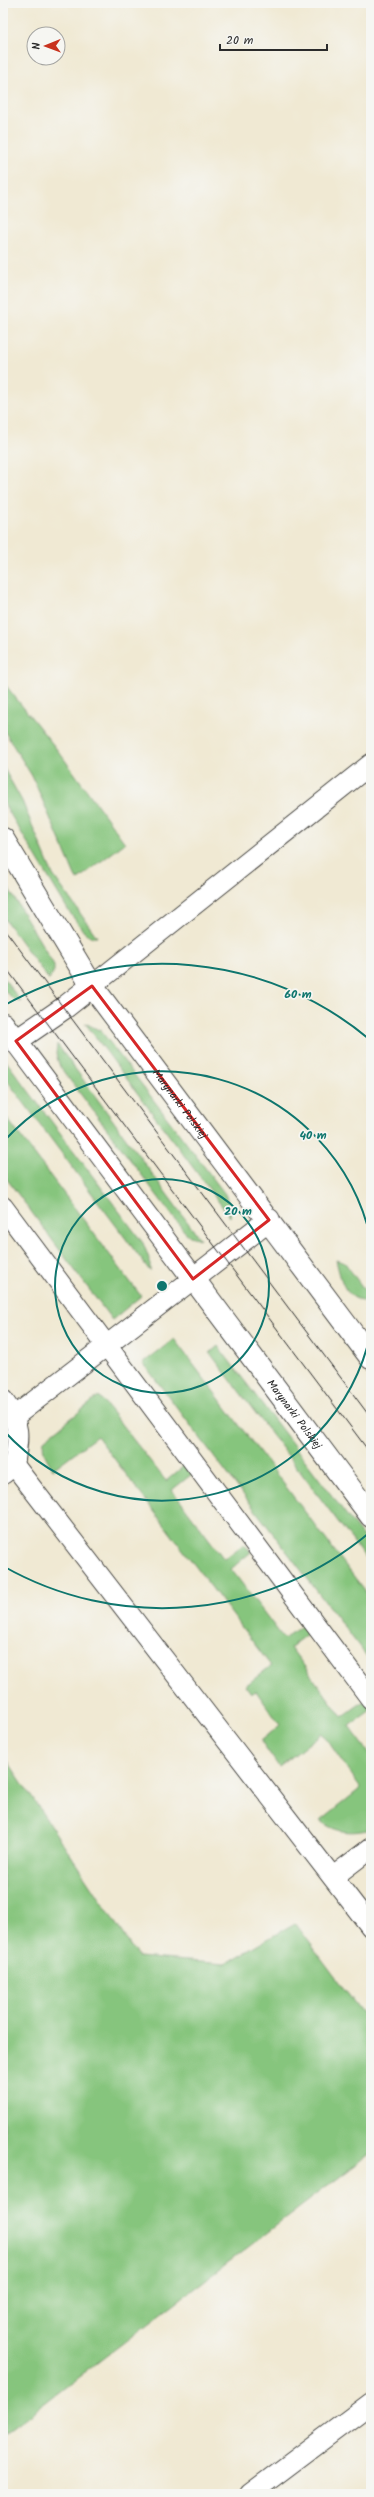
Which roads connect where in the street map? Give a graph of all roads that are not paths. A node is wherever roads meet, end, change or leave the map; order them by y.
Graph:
1 (371, 764) edge
2 (3, 839) edge
3 (92, 986) junction
4 (9, 1032) edge
5 (3, 1207) edge
6 (269, 1220) junction
7 (193, 1279) junction
8 (107, 1346) junction
9 (371, 1358) edge
10 (3, 1400) edge
11 (15, 1416) junction
12 (8, 1469) edge
13 (371, 1516) edge
14 (371, 1699) edge
15 (371, 1848) edge
16 (333, 1877) junction
17 (371, 1927) edge
18 (371, 2403) edge
19 (250, 2494) edge

1 - 3 lane
2 - 3 main road, Marynarki Polskiej
3 - 4 main road
3 - 6 main road, Marynarki Polskiej
4 - 7 main road, Marynarki Polskiej
5 - 8 lane
6 - 7 main road
6 - 9 main road, Marynarki Polskiej
7 - 8 lane
7 - 13 main road, Marynarki Polskiej
8 - 11 lane
8 - 14 lane
10 - 11 lane
11 - 12 lane
12 - 16 lane
15 - 16 lane
16 - 17 lane
18 - 19 lane

